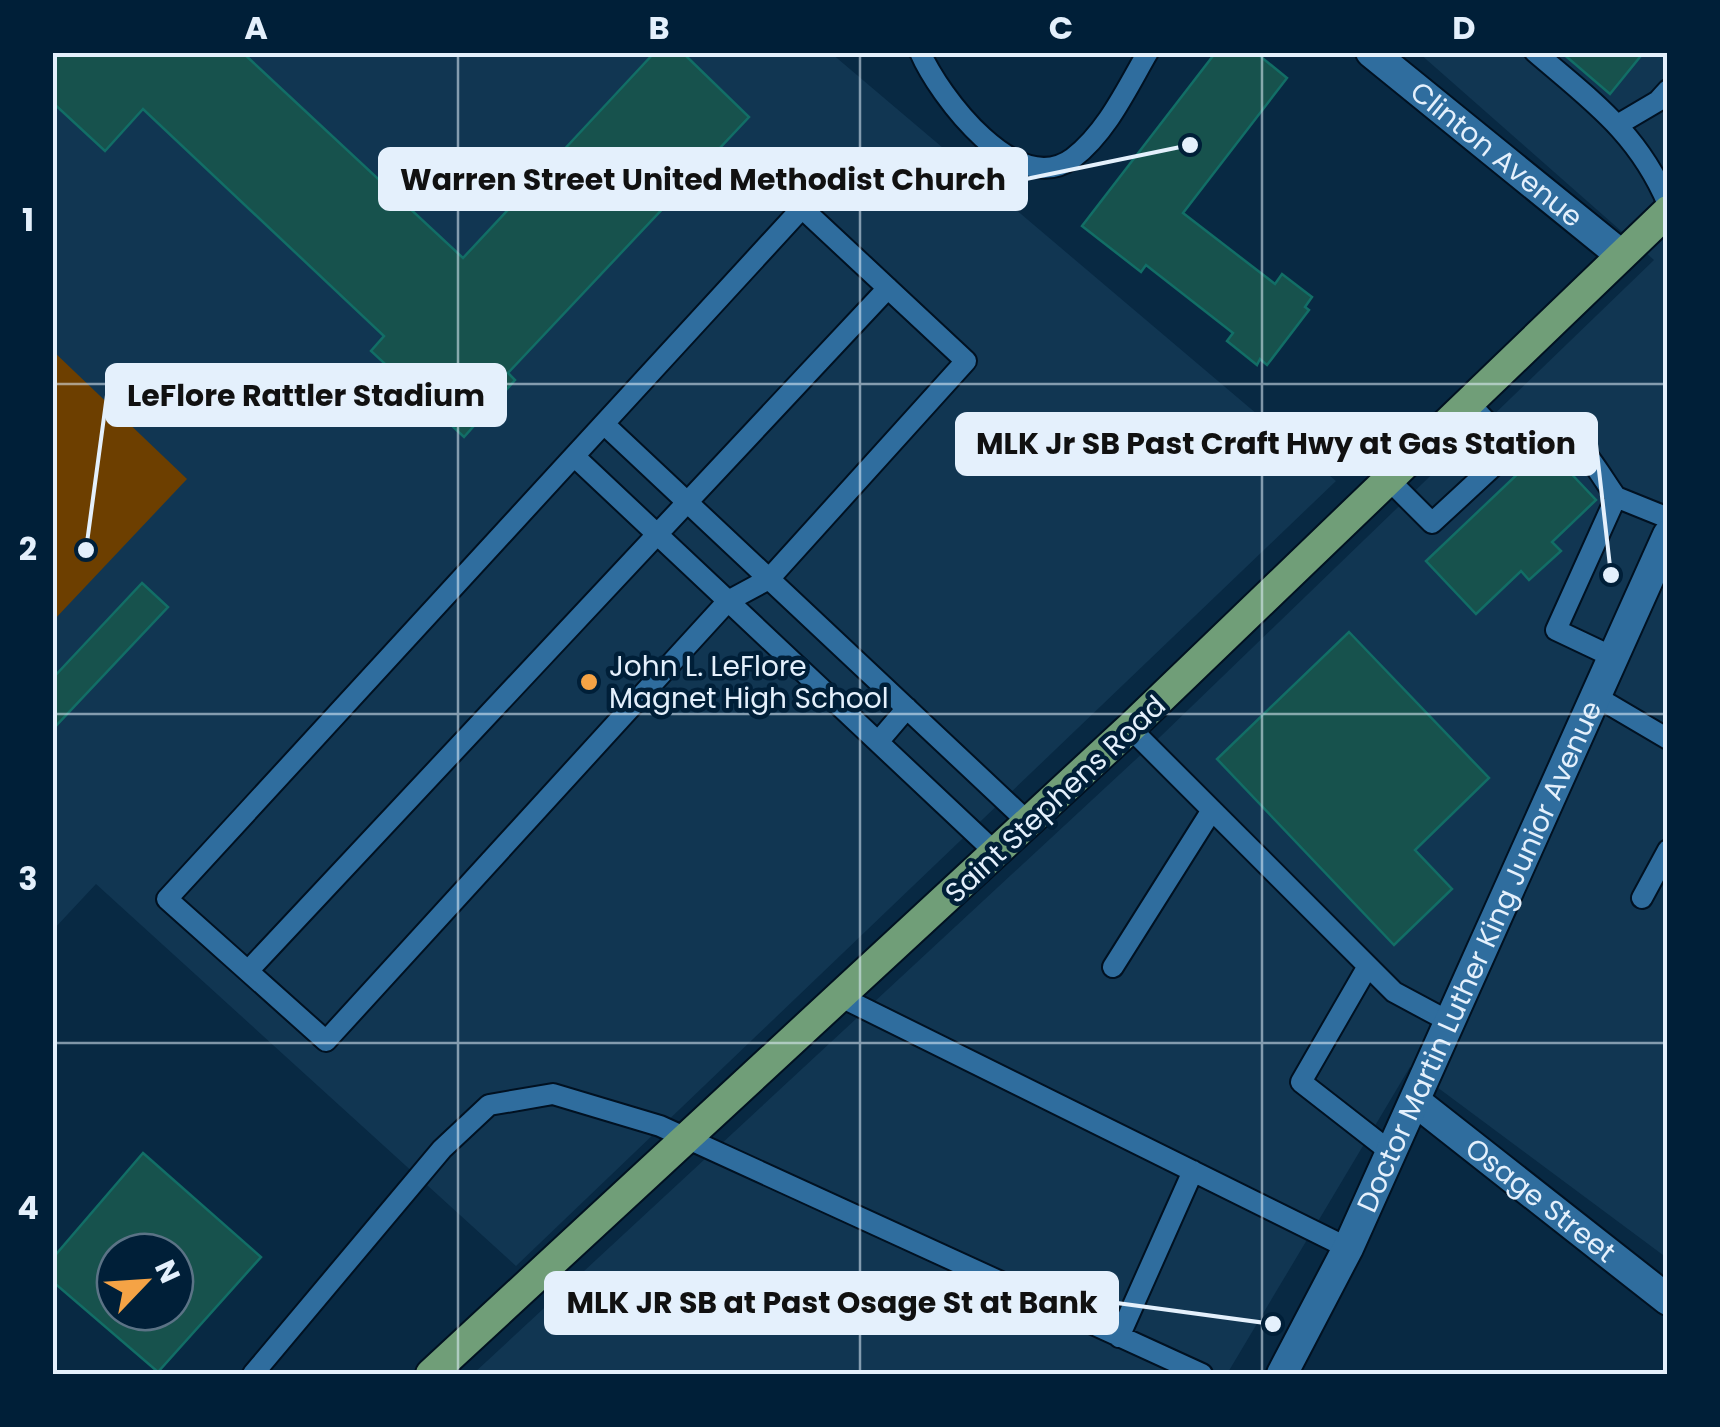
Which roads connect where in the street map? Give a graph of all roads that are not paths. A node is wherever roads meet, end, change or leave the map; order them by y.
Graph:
1 (920, 52) edge
2 (1148, 52) edge
3 (1371, 52) edge
4 (1535, 52) edge
5 (1668, 90) edge
6 (1619, 124) junction
7 (1668, 207) edge
8 (1622, 256) junction
9 (888, 288) junction
10 (1469, 403) junction
11 (604, 424) junction
12 (1512, 449) junction
13 (574, 456) junction
14 (1389, 480) junction
15 (1616, 496) junction
16 (687, 502) junction
17 (1668, 518) edge
18 (657, 534) junction
19 (1668, 535) edge
20 (769, 579) junction
21 (728, 601) junction
22 (1613, 656) junction
23 (1595, 696) junction
24 (907, 708) junction
25 (1130, 728) junction
26 (1668, 739) edge
27 (878, 742) junction
28 (1212, 810) junction
29 (1029, 823) junction
30 (1668, 850) edge
31 (997, 854) junction
32 (1642, 898) dead end
33 (1368, 966) junction
34 (1113, 968) dead end
35 (248, 971) junction
36 (843, 998) junction
37 (1450, 1022) junction
38 (1416, 1101) junction
39 (686, 1141) junction
40 (1392, 1153) junction
41 (1193, 1171) junction
42 (1348, 1248) junction
43 (1668, 1300) edge
44 (1119, 1337) junction
45 (253, 1374) edge
46 (431, 1374) edge
47 (1202, 1374) edge
48 (1282, 1374) edge

1 - 2 lane
3 - 8 main road, Clinton Avenue
4 - 6 lane
5 - 6 lane
6 - 7 lane
7 - 8 main road, Saint Stephens Road
8 - 10 main road, Saint Stephens Road
9 - 11 lane
9 - 16 lane
9 - 20 lane
10 - 12 lane
10 - 14 main road, Saint Stephens Road
11 - 13 lane
11 - 16 lane
12 - 14 lane
12 - 15 lane
13 - 18 lane
13 - 35 lane
14 - 25 main road, Saint Stephens Road
15 - 17 lane
15 - 22 lane
16 - 18 lane
16 - 20 lane
18 - 21 lane
18 - 35 lane
19 - 22 main road, Doctor Martin Luther King Junior Avenue
20 - 21 lane
20 - 24 lane
21 - 27 lane
21 - 35 lane
22 - 23 main road, Doctor Martin Luther King Junior Avenue
23 - 26 lane
23 - 37 main road, Doctor Martin Luther King Junior Avenue
24 - 27 lane
24 - 29 lane
25 - 28 lane
25 - 29 main road, Saint Stephens Road
27 - 31 lane
28 - 33 lane
28 - 34 lane
29 - 31 main road, Saint Stephens Road
30 - 32 lane
31 - 36 main road, Saint Stephens Road
33 - 37 lane
33 - 40 lane
36 - 39 main road, Saint Stephens Road
36 - 41 lane
37 - 38 main road, Doctor Martin Luther King Junior Avenue
38 - 40 main road, Doctor Martin Luther King Junior Avenue
38 - 43 main road, Osage Street
39 - 44 lane
39 - 45 lane
39 - 46 main road, Saint Stephens Road
40 - 42 main road, Doctor Martin Luther King Junior Avenue
41 - 42 lane
41 - 44 lane
42 - 48 main road, Doctor Martin Luther King Junior Avenue
44 - 47 lane

